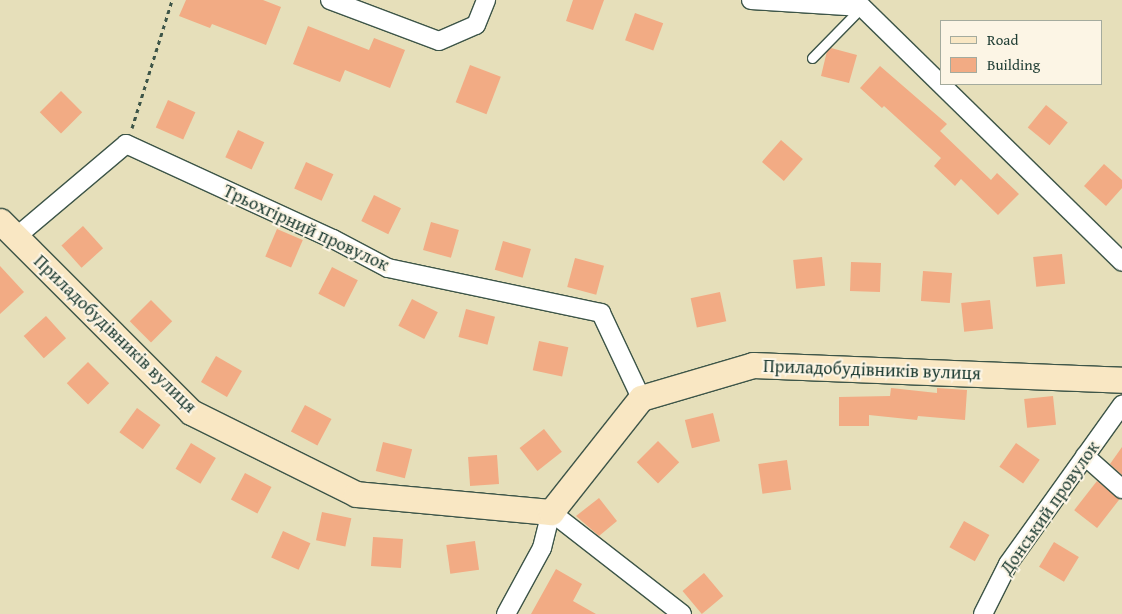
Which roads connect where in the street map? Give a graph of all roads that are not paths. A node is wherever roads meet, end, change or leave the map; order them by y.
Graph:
1 (330, 0) edge
2 (486, 0) edge
3 (751, 0) edge
4 (862, 7) junction
5 (812, 58) dead end
6 (940, 84) edge
7 (942, 85) edge
8 (8, 229) edge
9 (1122, 262) edge
10 (1122, 380) edge
11 (642, 398) junction
12 (1122, 405) edge
13 (1085, 456) junction
14 (1122, 489) edge
15 (551, 512) junction
16 (506, 614) edge
17 (682, 614) edge
18 (983, 614) edge

1 - 2 street
3 - 4 street
4 - 5 lane
4 - 6 street
7 - 9 street
8 - 11 street, Трьохгірний провулок
8 - 15 street, Приладобудівників вулиця
10 - 11 street, Приладобудівників вулиця
11 - 15 street
12 - 13 street, Донський провулок
13 - 14 street
13 - 18 street, Донський провулок
15 - 16 street
15 - 17 street

